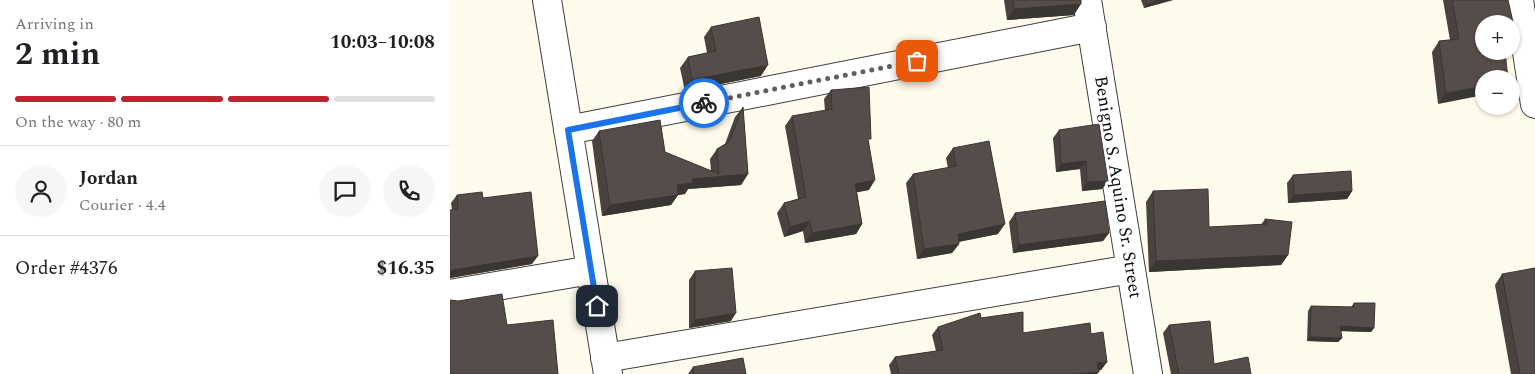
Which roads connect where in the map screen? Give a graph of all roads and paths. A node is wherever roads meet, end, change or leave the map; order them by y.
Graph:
1 (547, 0) edge
2 (1087, 0) edge
3 (1519, 0) edge
4 (1092, 27) junction
5 (1535, 104) edge
6 (568, 130) junction
7 (1131, 268) junction
8 (591, 270) junction
9 (450, 294) edge
10 (607, 366) edge
11 (1148, 374) edge

1 - 6 street
2 - 4 street, Benigno S. Aquino Sr. Street
3 - 5 street
4 - 6 street
4 - 7 street, Benigno S. Aquino Sr. Street
6 - 8 street
7 - 10 street
7 - 11 street, Benigno S. Aquino Sr. Street
8 - 9 street
8 - 10 street

